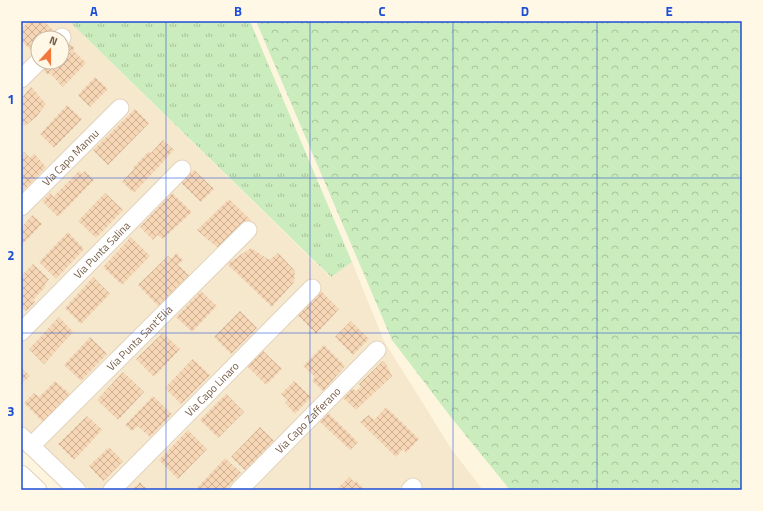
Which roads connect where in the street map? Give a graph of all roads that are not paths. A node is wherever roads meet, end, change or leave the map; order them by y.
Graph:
1 (30, 70) edge
2 (21, 79) edge
3 (120, 108) dead end
4 (182, 169) dead end
5 (21, 207) edge
6 (248, 230) dead end
7 (312, 288) dead end
8 (21, 332) edge
9 (377, 350) dead end
10 (26, 441) edge
11 (21, 474) edge
12 (38, 490) edge
13 (77, 490) edge
14 (112, 490) edge
15 (239, 490) edge

1 - 2 street
3 - 5 street, Via Capo Mannu
4 - 8 street, Via Punta Salina
6 - 10 street, Via Punta Sant'Elia
7 - 14 street, Via Capo Linaro
9 - 15 street, Via Capo Zafferano
10 - 13 street
11 - 12 street

